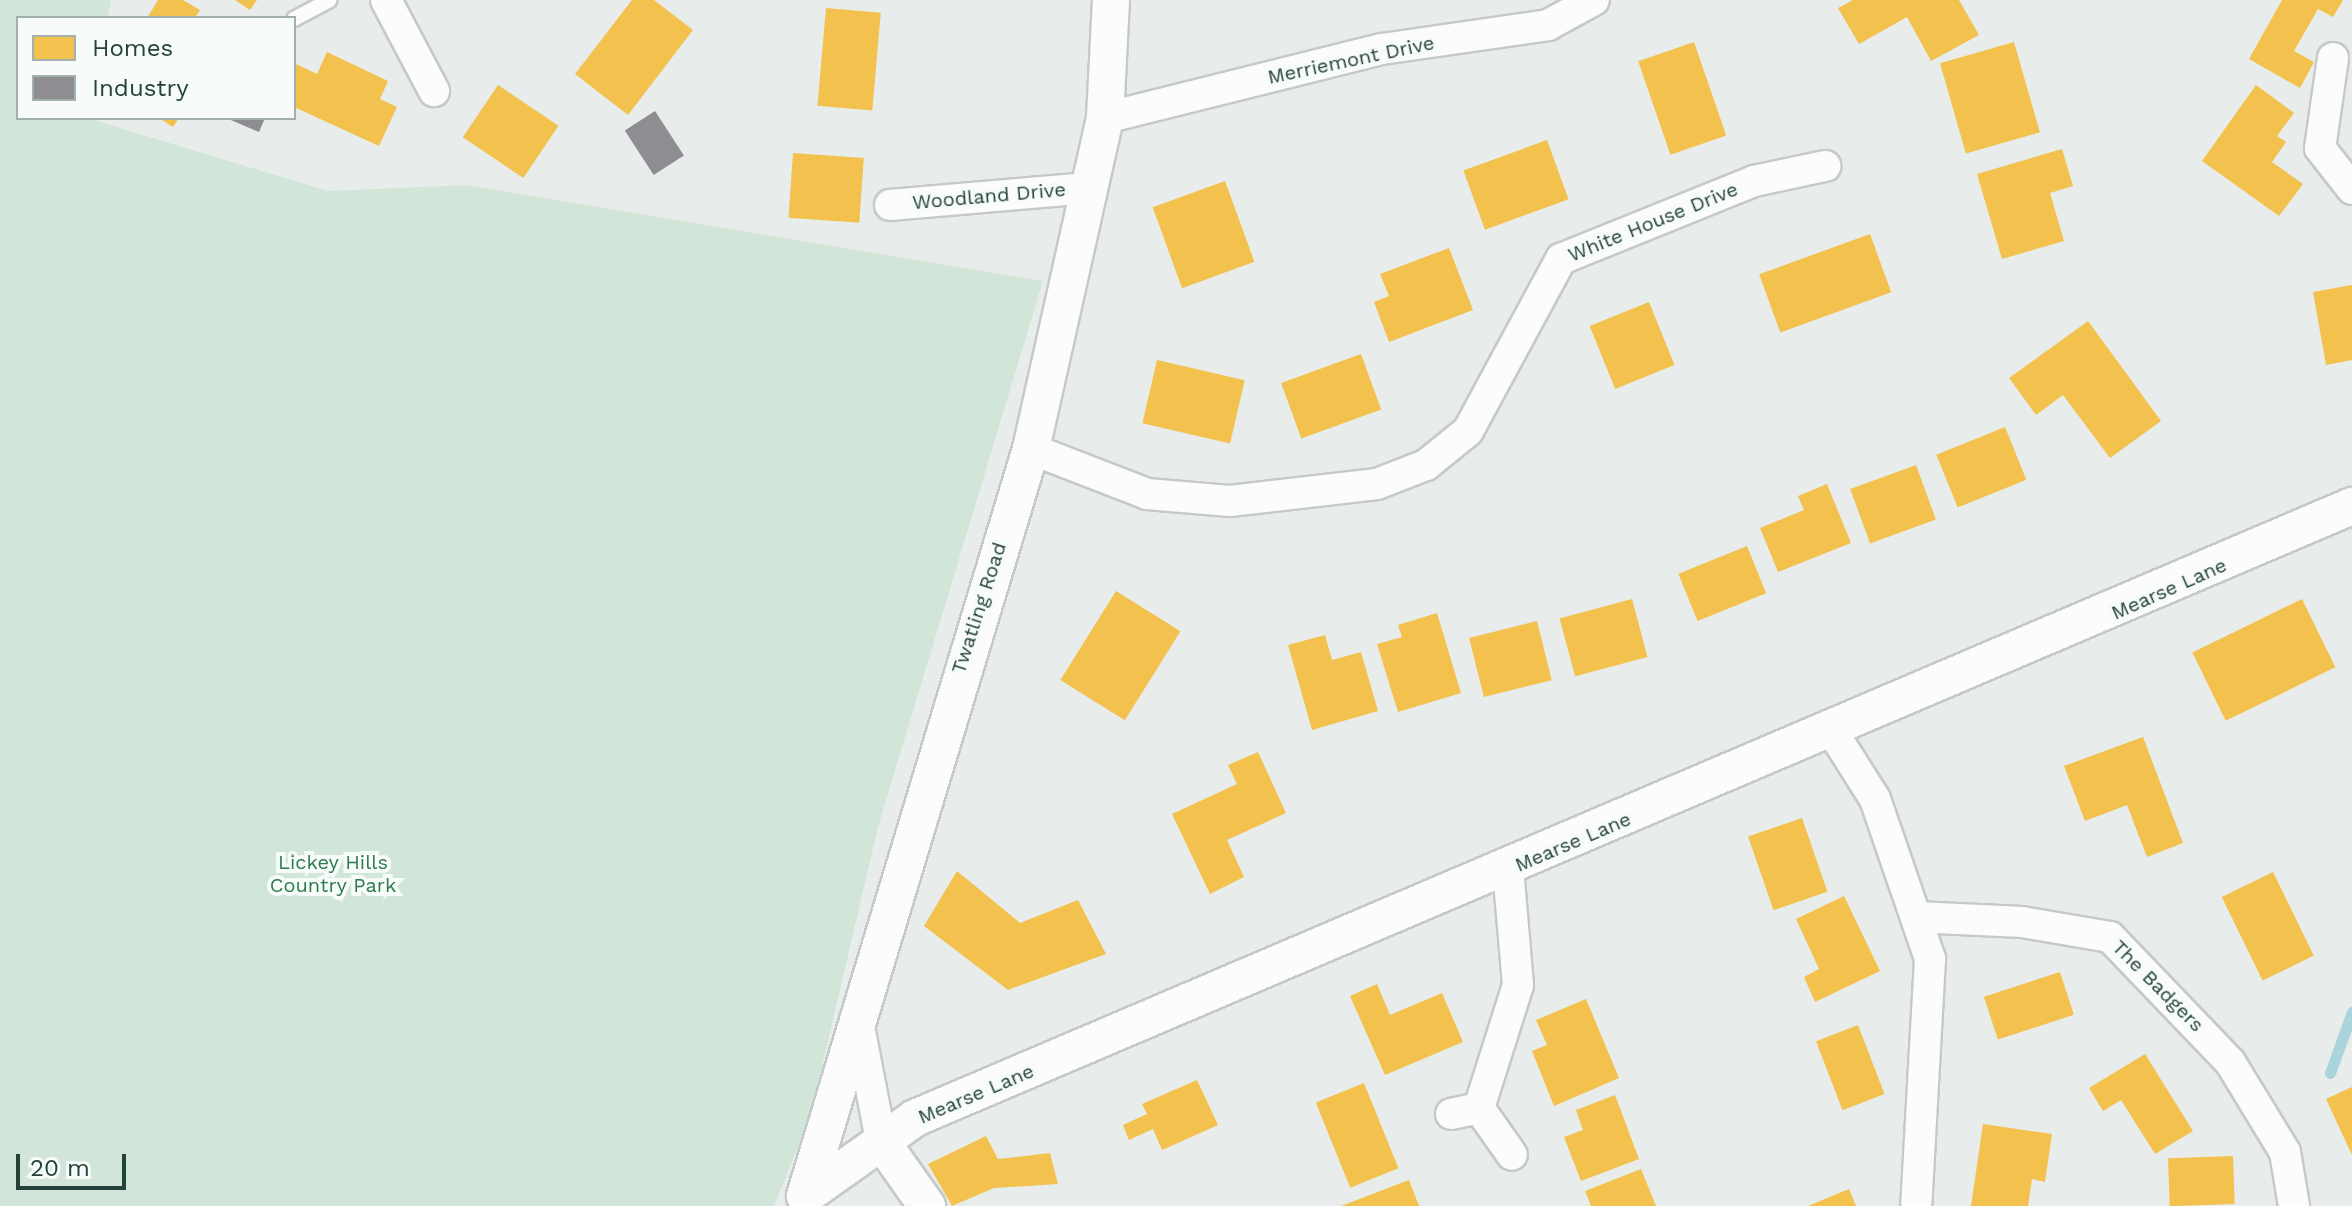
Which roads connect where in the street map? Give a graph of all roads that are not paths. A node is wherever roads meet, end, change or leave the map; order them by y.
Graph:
1 (329, 0) edge
2 (386, 0) edge
3 (1111, 0) edge
4 (1594, 0) edge
5 (296, 18) edge
6 (2333, 58) dead end
7 (434, 91) dead end
8 (1105, 118) junction
9 (1825, 166) dead end
10 (1088, 188) junction
11 (2352, 189) edge
12 (890, 205) dead end
13 (1031, 449) junction
14 (2352, 506) edge
15 (1832, 731) junction
16 (1508, 869) junction
17 (1916, 917) junction
18 (858, 1021) junction
19 (881, 1141) junction
20 (1512, 1155) dead end
21 (802, 1201) edge
22 (927, 1206) edge
23 (1916, 1206) edge
24 (2294, 1206) edge

1 - 5 lane
2 - 7 street
3 - 8 street, Twatling Road
4 - 8 street, Merriemont Drive
6 - 11 street
8 - 10 street, Twatling Road
9 - 13 street, White House Drive
10 - 12 street, Woodland Drive
10 - 13 street, Twatling Road
13 - 18 street, Twatling Road
14 - 15 street, Mearse Lane
15 - 16 street, Mearse Lane
15 - 17 street
16 - 19 street, Mearse Lane
16 - 20 street
17 - 23 street
17 - 24 street, The Badgers
18 - 19 street
18 - 21 street, Twatling Road
19 - 21 street, Mearse Lane
19 - 22 street

